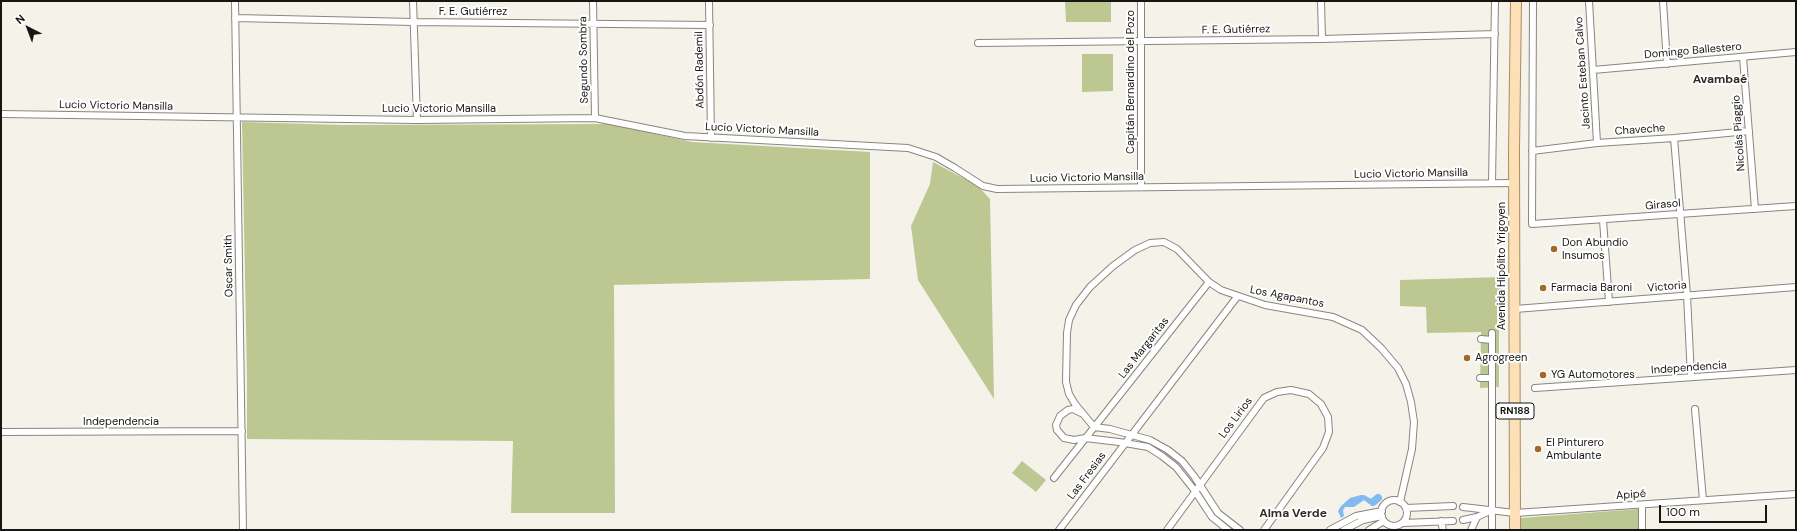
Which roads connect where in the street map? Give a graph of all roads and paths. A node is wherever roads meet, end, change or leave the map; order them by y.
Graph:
1 (235, 1) edge
2 (413, 1) edge
3 (593, 1) edge
4 (709, 1) edge
5 (1141, 1) edge
6 (1321, 1) edge
7 (1495, 1) edge
8 (1516, 1) edge
9 (1533, 1) edge
10 (1589, 1) edge
11 (1663, 1) edge
12 (235, 18) junction
13 (414, 22) junction
14 (593, 23) junction
15 (710, 25) junction
16 (1495, 34) junction
17 (1322, 39) junction
18 (1142, 41) junction
19 (978, 43) dead end
20 (1796, 52) edge
21 (1743, 57) junction
22 (1667, 64) junction
23 (1593, 70) junction
24 (1, 114) edge
25 (237, 117) junction
26 (595, 118) junction
27 (417, 120) junction
28 (1749, 131) junction
29 (711, 138) junction
30 (1674, 138) junction
31 (1598, 143) junction
32 (1532, 151) junction
33 (1492, 183) junction
34 (1514, 183) junction
35 (1141, 187) junction
36 (1796, 206) edge
37 (1754, 208) junction
38 (1680, 213) junction
39 (1603, 220) junction
40 (1209, 282) junction
41 (1796, 287) edge
42 (1687, 296) junction
43 (1237, 297) junction
44 (1609, 302) junction
45 (1515, 309) junction
46 (1481, 339) dead end
47 (1796, 370) edge
48 (1691, 377) junction
49 (1480, 378) dead end
50 (1492, 378) junction
51 (1535, 388) dead end
52 (1695, 409) dead end
53 (1084, 415) junction
54 (1094, 427) junction
55 (242, 431) junction
56 (1, 432) edge
57 (1131, 434) junction
58 (1082, 438) junction
59 (1124, 443) junction
60 (1054, 478) dead end
61 (1199, 484) junction
62 (1195, 491) junction
63 (1796, 494) edge
64 (1703, 500) junction
65 (1400, 502) junction
66 (1642, 505) junction
67 (1453, 506) dead end
68 (1463, 507) dead end
69 (1406, 508) junction
70 (1492, 510) junction
71 (1515, 513) junction
72 (1383, 516) junction
73 (1477, 517) junction
74 (1463, 520) dead end
75 (1441, 521) junction
76 (1453, 521) dead end
77 (1403, 523) junction
78 (1392, 528) edge
79 (243, 530) edge
80 (1059, 530) edge
81 (1167, 530) edge
82 (1228, 530) edge
83 (1240, 530) edge
84 (1264, 530) edge
85 (1330, 530) edge
86 (1344, 530) edge
87 (1369, 530) edge
88 (1443, 530) edge
89 (1471, 530) edge
90 (1492, 530) edge
91 (1515, 530) edge
92 (1642, 530) edge

1 - 12 street, Oscar Smith
2 - 13 street
3 - 14 street, Segundo Sombra
4 - 15 street, Abdón Rademil
5 - 18 street, Capitán Bernardino del Pozo
6 - 17 street
7 - 16 street
8 - 34 main road, Avenida Hipólito Yrigoyen / RN188
9 - 32 street
10 - 23 street, Jacinto Esteban Calvo
11 - 22 street
12 - 13 street, F. E. Gutiérrez
12 - 25 street, Oscar Smith
13 - 14 street, F. E. Gutiérrez
13 - 27 street
14 - 15 street, F. E. Gutiérrez
14 - 26 street, Segundo Sombra
15 - 29 street, Abdón Rademil
16 - 17 street, F. E. Gutiérrez
16 - 33 street
17 - 18 street, F. E. Gutiérrez
18 - 19 street, F. E. Gutiérrez
18 - 35 street, Capitán Bernardino del Pozo
20 - 21 street, Domingo Ballestero
21 - 22 street, Domingo Ballestero
21 - 28 street, Nicolás Piaggio
22 - 23 street, Domingo Ballestero
23 - 31 street, Jacinto Esteban Calvo
24 - 25 street, Lucio Victorio Mansilla
25 - 27 street, Lucio Victorio Mansilla
25 - 55 street, Oscar Smith
26 - 27 street, Lucio Victorio Mansilla
26 - 29 street, Lucio Victorio Mansilla
28 - 30 street, Chaveche
28 - 37 street, Nicolás Piaggio
29 - 35 street, Lucio Victorio Mansilla
30 - 31 street, Chaveche
30 - 38 street
31 - 32 street, Chaveche
32 - 39 street, Girasol
33 - 34 street, Lucio Victorio Mansilla
33 - 35 street, Lucio Victorio Mansilla
34 - 45 main road, Avenida Hipólito Yrigoyen / RN188
36 - 37 street, Girasol
37 - 38 street, Girasol
38 - 39 street, Girasol
38 - 42 street
39 - 44 street
40 - 43 street, Los Agapantos
40 - 53 street, Los Agapantos
40 - 54 street, Las Margaritas
41 - 42 street, Victoria
42 - 44 street, Victoria
42 - 48 street
43 - 57 street
43 - 65 street, Los Agapantos
44 - 45 street, Victoria
45 - 71 main road, Avenida Hipólito Yrigoyen / RN188
46 - 50 street
47 - 48 street, Independencia
48 - 51 street, Independencia
49 - 50 street
50 - 70 street
52 - 64 street
53 - 54 street, Los Agapantos
53 - 58 street
53 - 58 street
54 - 57 street
54 - 58 street
55 - 56 street, Independencia
55 - 79 street, Oscar Smith
57 - 59 street, Las Fresias
57 - 61 street
58 - 59 street
58 - 60 street
59 - 62 street
59 - 80 street, Las Fresias
61 - 62 street, Los Lirios
61 - 83 street
61 - 84 street, Los Lirios
62 - 81 street, Los Lirios
62 - 82 street
63 - 64 street, Apipé
64 - 66 street, Apipé
65 - 69 street
65 - 72 street
66 - 71 street, Apipé
66 - 92 street
67 - 69 street
68 - 70 street, Apipé
69 - 77 street
70 - 71 street, Apipé
70 - 73 street
70 - 90 street
71 - 91 main road, Avenida Hipólito Yrigoyen / RN188
72 - 78 street
72 - 85 street
72 - 86 street
72 - 87 street
73 - 74 street
73 - 89 street
75 - 76 street
75 - 77 street
75 - 88 street
77 - 78 street

